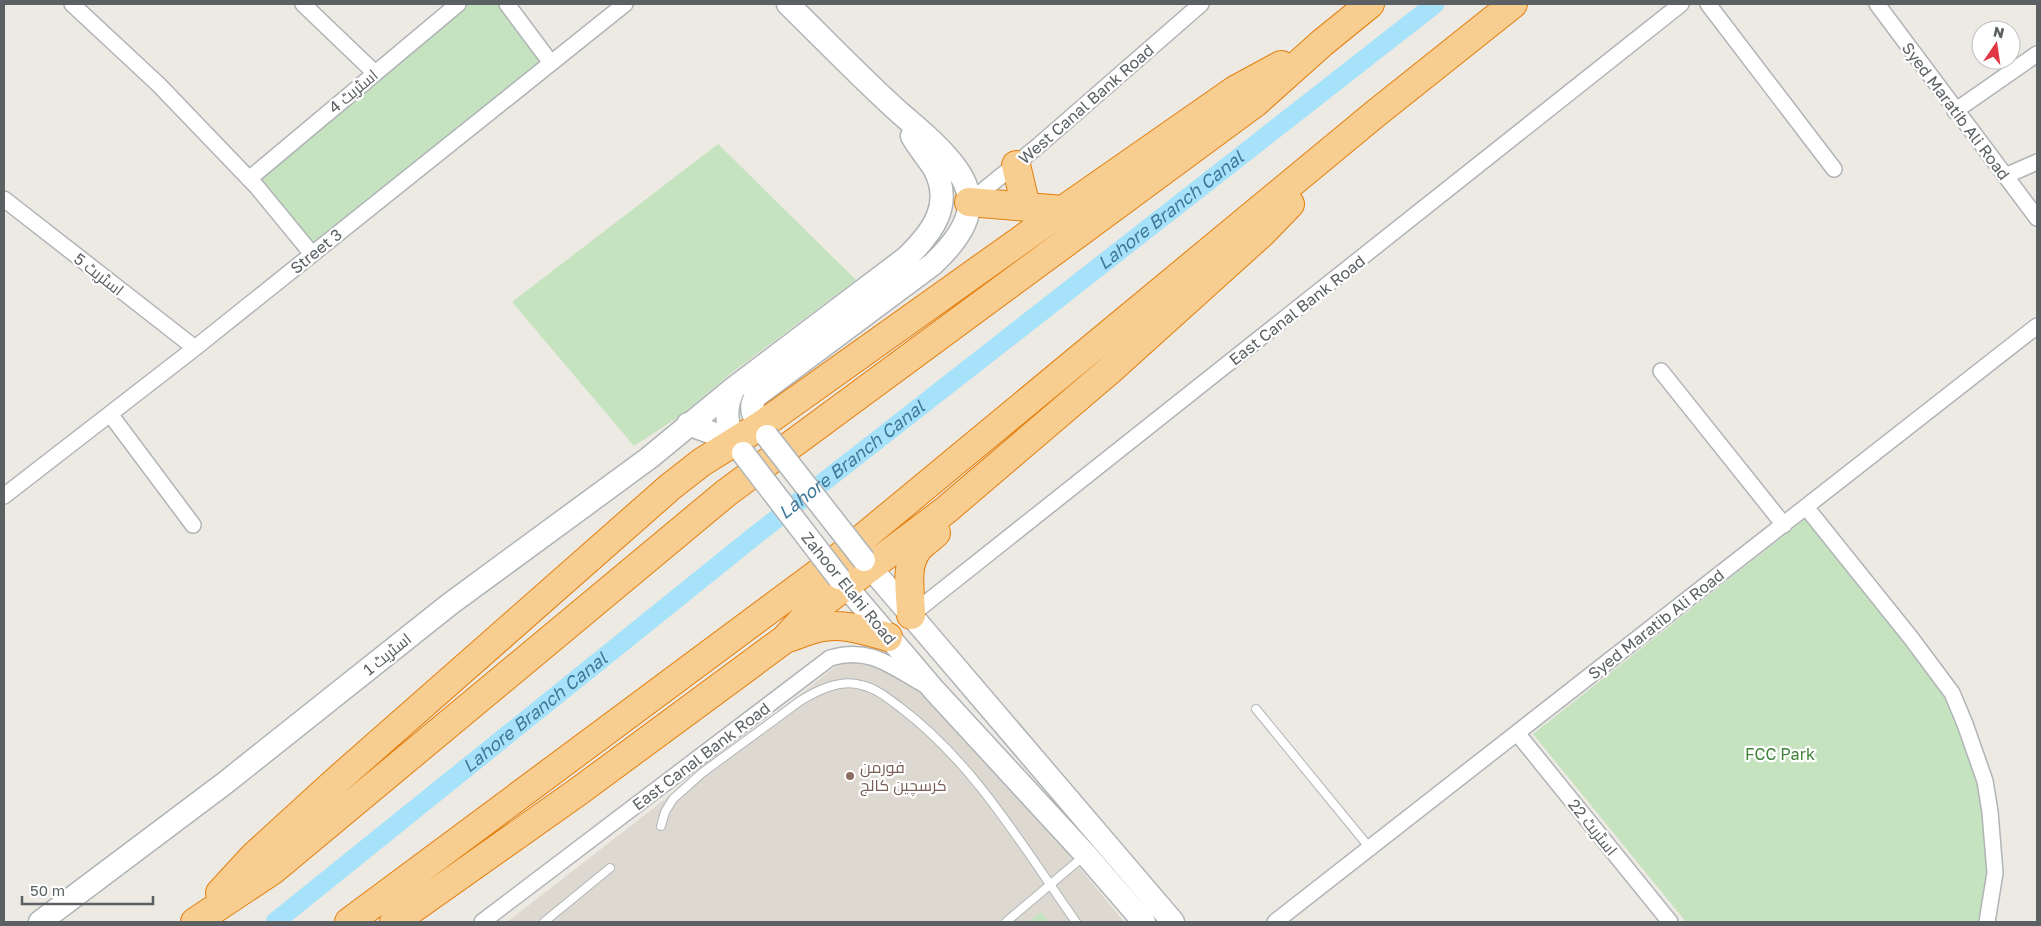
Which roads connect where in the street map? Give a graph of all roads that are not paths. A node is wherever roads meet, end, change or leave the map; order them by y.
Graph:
1 (72, 4) edge
2 (303, 4) edge
3 (458, 4) edge
4 (507, 4) edge
5 (625, 4) edge
6 (788, 4) edge
7 (1201, 4) edge
8 (1370, 4) edge
9 (1513, 4) edge
10 (1681, 4) edge
11 (1708, 4) edge
12 (1876, 4) edge
13 (1322, 43) junction
14 (2037, 54) edge
15 (551, 63) junction
16 (375, 73) junction
17 (1955, 110) junction
18 (900, 113) junction
19 (1375, 114) junction
20 (2037, 162) edge
21 (1016, 165) junction
22 (1834, 169) dead end
23 (2005, 176) junction
24 (249, 178) junction
25 (4, 199) edge
26 (969, 202) junction
27 (1026, 207) junction
28 (1063, 210) junction
29 (2037, 218) edge
30 (312, 254) junction
31 (2037, 326) edge
32 (195, 348) junction
33 (1662, 371) dead end
34 (734, 388) junction
35 (110, 414) junction
36 (688, 424) junction
37 (763, 431) junction
38 (739, 447) junction
39 (4, 496) edge
40 (1806, 507) junction
41 (946, 510) junction
42 (193, 525) dead end
43 (1784, 525) junction
44 (868, 563) junction
45 (842, 582) junction
46 (912, 615) junction
47 (888, 637) junction
48 (785, 639) junction
49 (934, 690) junction
50 (1256, 709) dead end
51 (1517, 733) junction
52 (662, 826) dead end
53 (1369, 847) junction
54 (1086, 855) junction
55 (610, 868) dead end
56 (1050, 886) junction
57 (40, 922) edge
58 (195, 922) edge
59 (350, 922) edge
60 (394, 922) edge
61 (482, 922) edge
62 (544, 922) edge
63 (1006, 922) edge
64 (1076, 922) edge
65 (1144, 922) edge
66 (1173, 922) edge
67 (1275, 922) edge
68 (1670, 922) edge
69 (1987, 922) edge

1 - 24 street
2 - 16 street
3 - 16 street, اسٹریٹ 4
4 - 15 street
5 - 15 street, Street 3
6 - 18 main road
7 - 21 street, West Canal Bank Road
8 - 13 highway
9 - 19 highway
10 - 46 street, East Canal Bank Road
11 - 22 street
12 - 17 street, Syed Maratib Ali Road
13 - 28 highway
13 - 58 highway
14 - 17 street
15 - 30 street, Street 3
16 - 24 street, اسٹریٹ 4
17 - 23 street, Syed Maratib Ali Road
18 - 26 main road
18 - 34 main road
19 - 41 highway
19 - 59 highway
20 - 23 street
21 - 26 street, West Canal Bank Road
21 - 27 highway
23 - 29 street, Syed Maratib Ali Road
24 - 30 street
25 - 32 street, اسٹریٹ 5
26 - 27 highway
26 - 37 main road, Zahoor Elahi Road
27 - 28 highway
28 - 37 highway
30 - 32 street, Street 3
31 - 40 street, Syed Maratib Ali Road
32 - 35 street, Street 3
33 - 43 street
34 - 36 main road, اسٹریٹ 1
34 - 38 main road, Zahoor Elahi Road
35 - 39 street, Street 3
35 - 42 street
36 - 38 main road
36 - 57 main road, اسٹریٹ 1
37 - 38 highway
37 - 44 main road, Zahoor Elahi Road, bridge
38 - 45 main road, Zahoor Elahi Road, bridge
38 - 58 highway
40 - 43 street, Syed Maratib Ali Road
40 - 69 street
41 - 44 highway
41 - 46 highway
43 - 51 street, Syed Maratib Ali Road
44 - 45 highway
44 - 46 main road, Zahoor Elahi Road
45 - 47 main road, Zahoor Elahi Road
45 - 48 highway
46 - 66 main road, Zahoor Elahi Road
47 - 48 highway
47 - 49 main road, Zahoor Elahi Road
48 - 60 highway
49 - 54 main road, Zahoor Elahi Road
49 - 61 street, East Canal Bank Road
50 - 53 lane
51 - 53 street, Syed Maratib Ali Road
51 - 68 street, اسٹریٹ 22
52 - 56 lane
53 - 67 street, Syed Maratib Ali Road
54 - 56 lane
54 - 65 main road, Zahoor Elahi Road
55 - 62 lane
56 - 63 lane
56 - 64 lane

